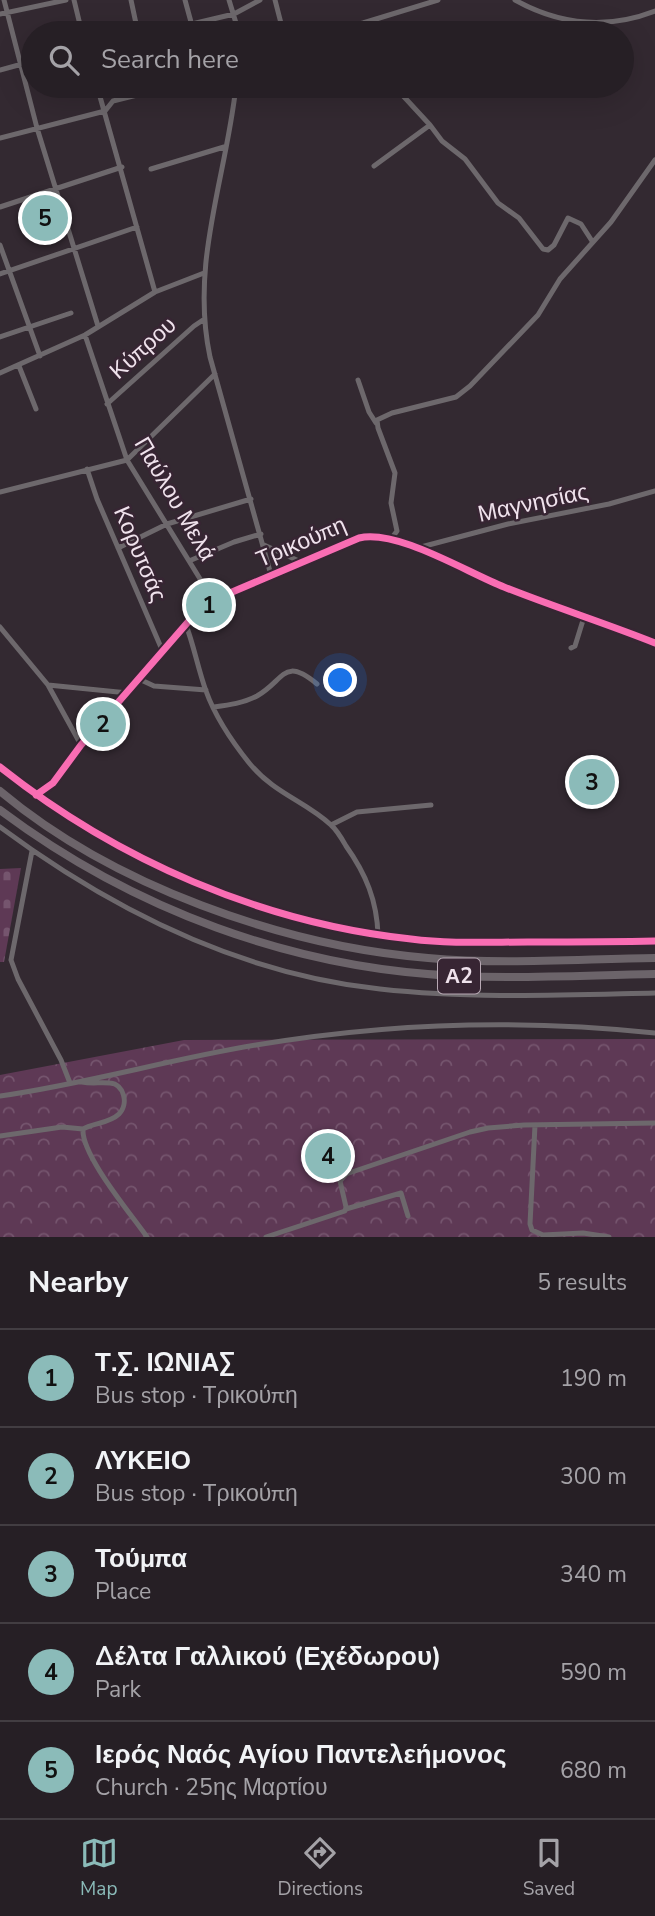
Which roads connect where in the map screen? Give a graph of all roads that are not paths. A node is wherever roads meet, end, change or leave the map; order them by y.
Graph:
1 (4, 0) edge
2 (66, 0) edge
3 (74, 0) edge
4 (131, 0) edge
5 (185, 0) edge
6 (229, 0) edge
7 (260, 0) edge
8 (275, 0) edge
9 (438, 0) edge
10 (515, 0) edge
11 (655, 11) edge
12 (8, 12) junction
13 (0, 14) edge
14 (234, 14) junction
15 (79, 21) edge
16 (135, 21) edge
17 (191, 21) edge
18 (205, 21) edge
19 (236, 21) edge
20 (280, 21) edge
21 (377, 21) edge
22 (20, 64) junction
23 (21, 68) edge
24 (0, 69) edge
25 (29, 98) edge
26 (101, 98) edge
27 (122, 98) edge
28 (234, 98) edge
29 (405, 98) edge
30 (105, 111) junction
31 (430, 125) junction
32 (37, 128) junction
33 (0, 138) edge
34 (224, 148) junction
35 (655, 160) edge
36 (374, 166) dead end
37 (121, 167) junction
38 (151, 169) dead end
39 (55, 190) junction
40 (0, 207) edge
41 (137, 227) junction
42 (592, 241) junction
43 (0, 245) edge
44 (74, 249) junction
45 (9, 271) junction
46 (204, 273) junction
47 (0, 274) edge
48 (155, 292) junction
49 (71, 313) dead end
50 (203, 320) junction
51 (98, 326) junction
52 (29, 327) junction
53 (85, 335) junction
54 (0, 337) edge
55 (40, 356) junction
56 (19, 366) junction
57 (0, 373) edge
58 (215, 374) junction
59 (358, 380) dead end
60 (107, 404) junction
61 (36, 409) dead end
62 (376, 423) junction
63 (127, 460) junction
64 (87, 469) junction
65 (655, 491) edge
66 (0, 492) edge
67 (251, 499) junction
68 (167, 524) junction
69 (261, 534) junction
70 (391, 539) junction
71 (264, 545) junction
72 (118, 548) junction
73 (418, 548) junction
74 (189, 561) junction
75 (301, 562) junction
76 (271, 575) junction
77 (213, 600) junction
78 (584, 617) junction
79 (186, 625) junction
80 (0, 626) edge
81 (655, 643) edge
82 (572, 648) dead end
83 (163, 652) junction
84 (139, 679) junction
85 (317, 684) dead end
86 (48, 685) junction
87 (205, 690) junction
88 (128, 693) junction
89 (214, 707) junction
90 (81, 745) junction
91 (0, 767) edge
92 (0, 791) edge
93 (36, 795) junction
94 (431, 805) dead end
95 (0, 810) edge
96 (331, 825) junction
97 (0, 827) edge
98 (32, 851) junction
99 (378, 935) junction
100 (655, 941) edge
101 (655, 958) edge
102 (655, 974) edge
103 (655, 993) edge
104 (655, 1033) edge
105 (77, 1082) junction
106 (70, 1083) junction
107 (0, 1096) edge
108 (655, 1124) edge
109 (535, 1125) junction
110 (83, 1129) junction
111 (0, 1136) edge
112 (346, 1209) junction
113 (408, 1216) dead end
114 (147, 1237) edge
115 (266, 1237) edge
116 (609, 1237) edge

1 - 12 street
2 - 12 street
3 - 15 street
4 - 16 street
5 - 17 street
6 - 14 street
7 - 14 street
8 - 20 street
9 - 21 street
10 - 11 street
12 - 13 street
12 - 22 street
14 - 18 street
14 - 19 street
22 - 23 street
22 - 24 street
25 - 32 street
26 - 30 street
27 - 30 street
28 - 34 street
29 - 31 street
30 - 32 street
30 - 37 street
31 - 36 street
31 - 42 street
32 - 33 street
32 - 39 street
34 - 38 street
34 - 46 street
35 - 42 street
37 - 39 street
37 - 41 street
39 - 40 street
39 - 44 street
41 - 44 street
41 - 48 street
42 - 62 street
43 - 45 street
44 - 45 street
44 - 51 street
45 - 47 street
45 - 52 street
46 - 48 street
46 - 50 street
48 - 51 street
49 - 52 street
50 - 58 street
50 - 60 street, Κύπρου
51 - 53 street
52 - 54 street
52 - 55 street
53 - 55 street
53 - 60 street, Παύλου Μελά
55 - 56 street
56 - 57 street
56 - 61 street
58 - 63 street
58 - 67 street
59 - 62 street
60 - 63 street, Παύλου Μελά
62 - 70 street
63 - 64 street
63 - 68 street, Παύλου Μελά
64 - 66 street
64 - 72 street, Κορυτσάς
65 - 73 street, Μαγνησίας
67 - 68 street
67 - 69 street
68 - 72 street
68 - 74 street, Παύλου Μελά
69 - 71 street
69 - 74 street
70 - 73 street, Τρικούπη
70 - 75 street, Τρικούπη
71 - 75 street
71 - 76 street
72 - 83 street, Κορυτσάς
73 - 78 street, Τρικούπη
74 - 77 street, Παύλου Μελά
75 - 76 street, Τρικούπη
76 - 77 street, Τρικούπη
77 - 79 street, Τρικούπη
78 - 81 street, Τρικούπη
78 - 82 street
79 - 83 street, Τρικούπη
79 - 87 street
80 - 86 street
83 - 84 street, Τρικούπη
84 - 87 street
84 - 88 street, Τρικούπη
85 - 89 street
86 - 88 street
86 - 90 street
87 - 89 street
88 - 90 street, Τρικούπη
89 - 96 street
90 - 93 street, Τρικούπη
91 - 93 street
92 - 101 highway, Α2
93 - 99 street
94 - 96 street
95 - 102 highway, Α2
96 - 99 street
97 - 98 street
98 - 103 street
98 - 106 street
99 - 100 street
104 - 105 street
105 - 106 street
105 - 110 street
106 - 107 street
108 - 109 street
109 - 112 street
109 - 116 street
110 - 111 street
110 - 114 street
112 - 113 street
112 - 115 street

